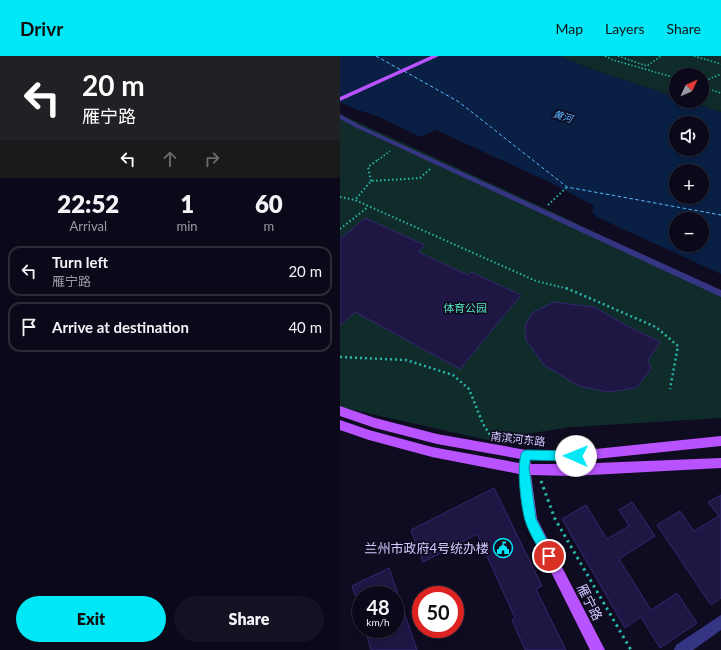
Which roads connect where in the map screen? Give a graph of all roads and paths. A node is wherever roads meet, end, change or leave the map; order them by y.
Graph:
1 (423, 56) edge
2 (436, 56) edge
3 (605, 56) edge
4 (618, 56) edge
5 (661, 56) edge
6 (694, 56) edge
7 (721, 64) edge
8 (647, 66) junction
9 (658, 72) junction
10 (721, 74) edge
11 (669, 76) edge
12 (709, 79) edge
13 (709, 89) edge
14 (340, 92) edge
15 (721, 93) edge
16 (340, 99) edge
17 (340, 116) edge
18 (399, 145) junction
19 (438, 163) junction
20 (372, 181) junction
21 (567, 187) dead end
22 (340, 197) edge
23 (355, 200) junction
24 (368, 207) junction
25 (542, 211) junction
26 (340, 230) edge
27 (721, 294) edge
28 (340, 357) edge
29 (670, 389) dead end
30 (340, 410) edge
31 (340, 424) edge
32 (721, 441) edge
33 (506, 453) junction
34 (526, 455) junction
35 (721, 463) edge
36 (530, 469) junction
37 (721, 622) edge
38 (598, 650) edge
39 (631, 650) edge
40 (681, 650) edge

1 - 14 main road
2 - 16 main road
3 - 9 path
4 - 8 path
5 - 8 path
6 - 7 path
8 - 9 path
9 - 11 path
10 - 12 path
13 - 15 path
17 - 18 street
18 - 19 street
18 - 20 path
19 - 20 path
19 - 25 street
20 - 23 path
21 - 25 path
22 - 23 path
23 - 24 path
24 - 26 path
24 - 29 path
25 - 27 street
28 - 33 path
30 - 33 main road, 南滨河东路
31 - 36 main road
32 - 34 main road, 南滨河东路
33 - 34 main road, 南滨河东路
34 - 36 main road, 雁宁路
35 - 36 main road
36 - 38 main road, 雁宁路
36 - 39 path
37 - 40 street

